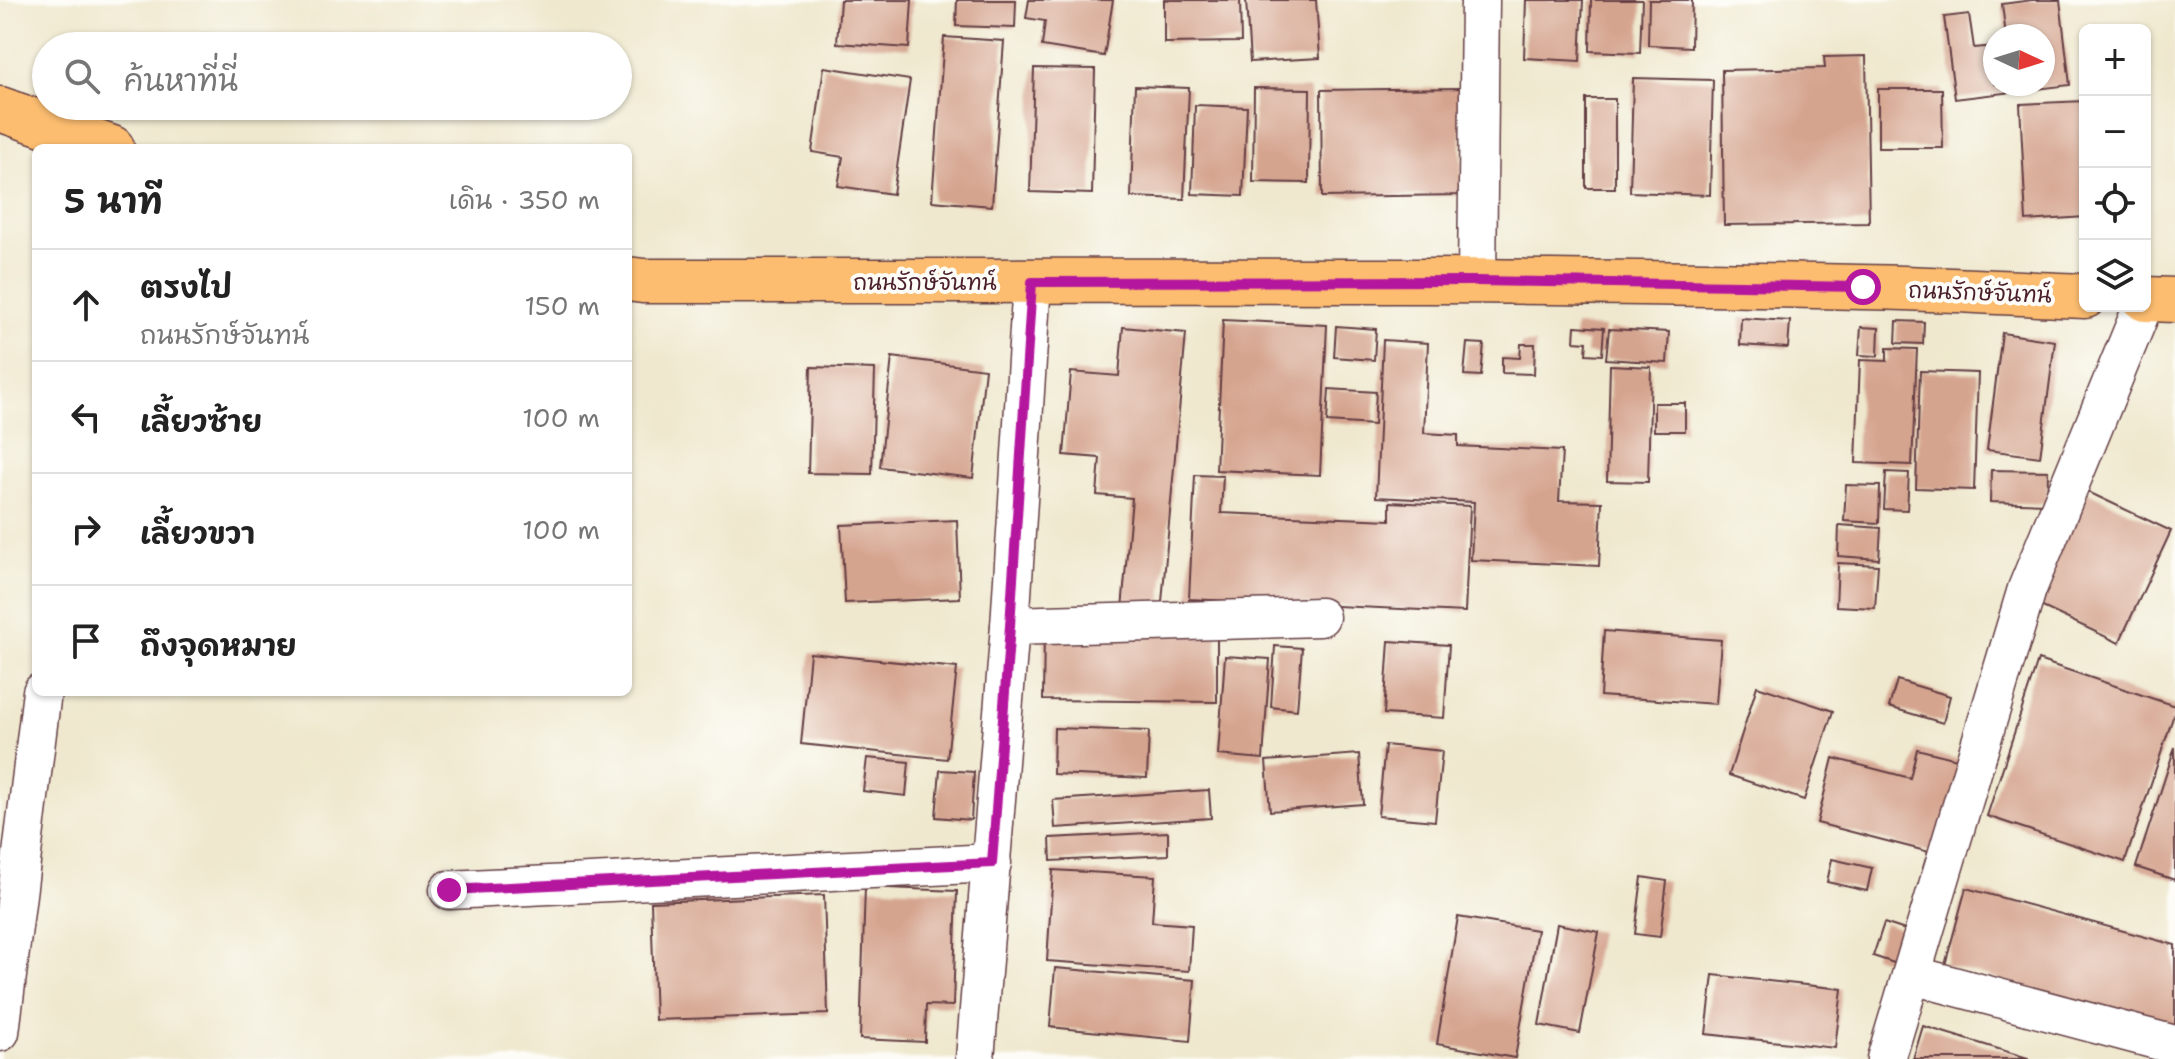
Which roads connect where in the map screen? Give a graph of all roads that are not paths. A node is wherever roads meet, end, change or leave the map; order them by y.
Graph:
1 (1480, 0) edge
2 (0, 109) edge
3 (100, 144) edge
4 (632, 280) edge
5 (1477, 281) junction
6 (1032, 282) junction
7 (2079, 296) edge
8 (2146, 312) edge
9 (1320, 617) dead end
10 (1010, 626) junction
11 (41, 696) edge
12 (992, 863) junction
13 (449, 890) dead end
14 (5, 955) edge
15 (1912, 975) junction
16 (0, 1032) edge
17 (2175, 1045) edge
18 (975, 1059) edge
19 (1886, 1059) edge

1 - 5 street
2 - 3 main road
4 - 6 main road, ถนนรักษ์จันทน์
5 - 6 main road, ถนนรักษ์จันทน์
5 - 7 main road, ถนนรักษ์จันทน์
6 - 10 street
8 - 15 street
9 - 10 street
10 - 12 street
11 - 14 street
12 - 13 street
12 - 18 street
14 - 16 street
15 - 17 street
15 - 19 street

